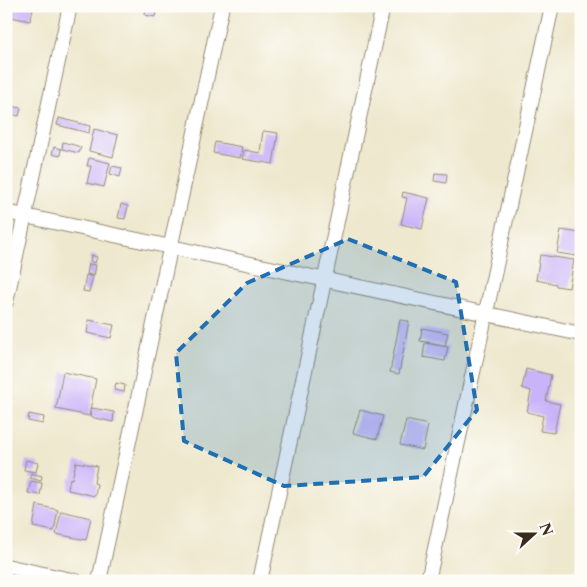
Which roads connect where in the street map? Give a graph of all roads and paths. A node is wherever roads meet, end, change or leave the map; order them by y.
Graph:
1 (70, 6) edge
2 (222, 6) edge
3 (383, 6) edge
4 (552, 6) edge
5 (6, 212) edge
6 (25, 216) junction
7 (170, 247) junction
8 (324, 279) junction
9 (6, 302) edge
10 (485, 314) junction
11 (581, 334) edge
12 (6, 566) edge
13 (76, 581) edge
14 (99, 581) edge
15 (260, 581) edge
16 (428, 581) edge

1 - 6 street
2 - 7 street
3 - 8 street
4 - 10 street
5 - 6 street
6 - 7 street
6 - 9 street
7 - 8 street
7 - 14 street
8 - 10 street
8 - 15 street
10 - 11 street
10 - 16 street
12 - 13 street

